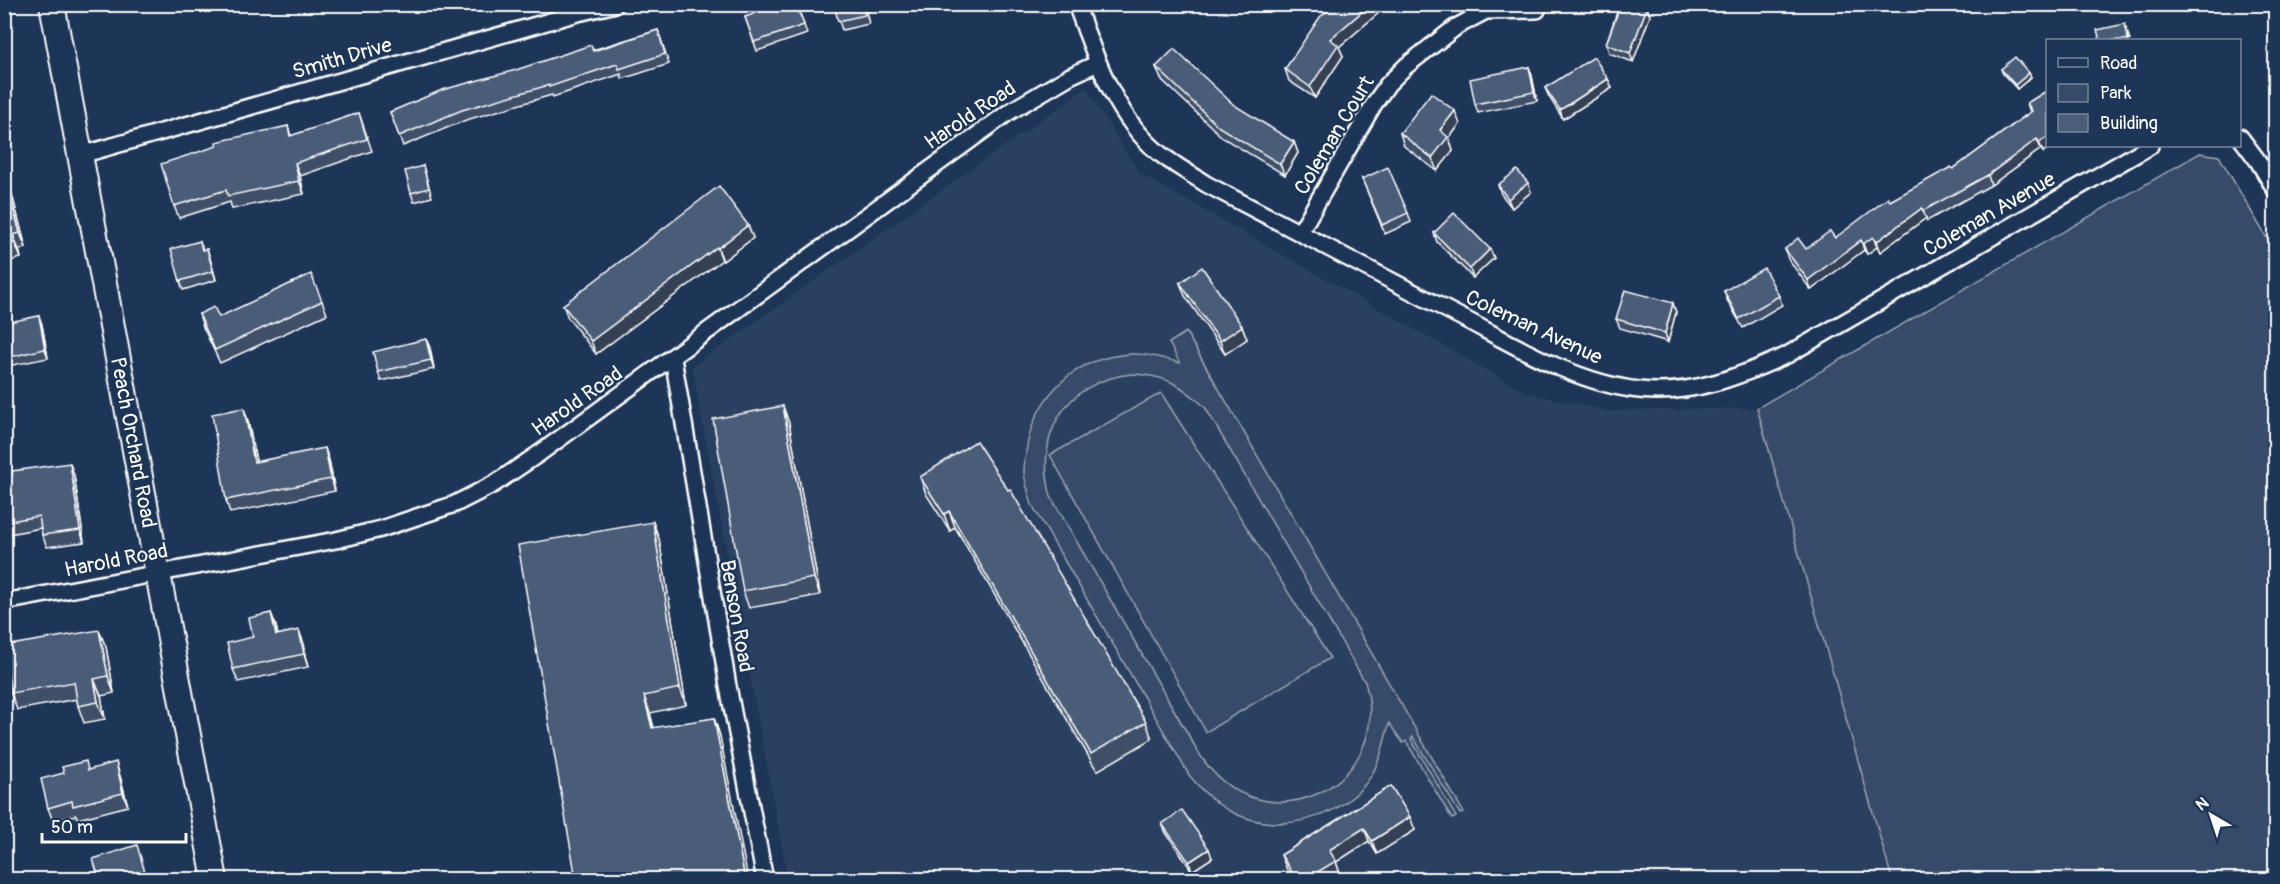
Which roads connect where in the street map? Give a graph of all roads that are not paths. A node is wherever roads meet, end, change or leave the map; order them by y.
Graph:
1 (52, 4) edge
2 (616, 4) edge
3 (1076, 4) edge
4 (1537, 10) dead end
5 (1098, 63) junction
6 (2241, 138) edge
7 (2148, 147) edge
8 (81, 155) junction
9 (2276, 191) edge
10 (1300, 232) junction
11 (673, 358) junction
12 (159, 573) junction
13 (4, 602) edge
14 (215, 879) edge
15 (765, 879) edge

1 - 8 main road, Peach Orchard Road
2 - 8 street, Smith Drive
3 - 5 street, Coleman Avenue
4 - 10 street, Coleman Court
5 - 10 street, Coleman Avenue
5 - 11 street, Harold Road
6 - 9 street
7 - 10 street, Coleman Avenue
8 - 12 main road, Peach Orchard Road
11 - 12 street, Harold Road
11 - 15 street, Benson Road
12 - 13 street, Harold Road
12 - 14 main road, Peach Orchard Road

